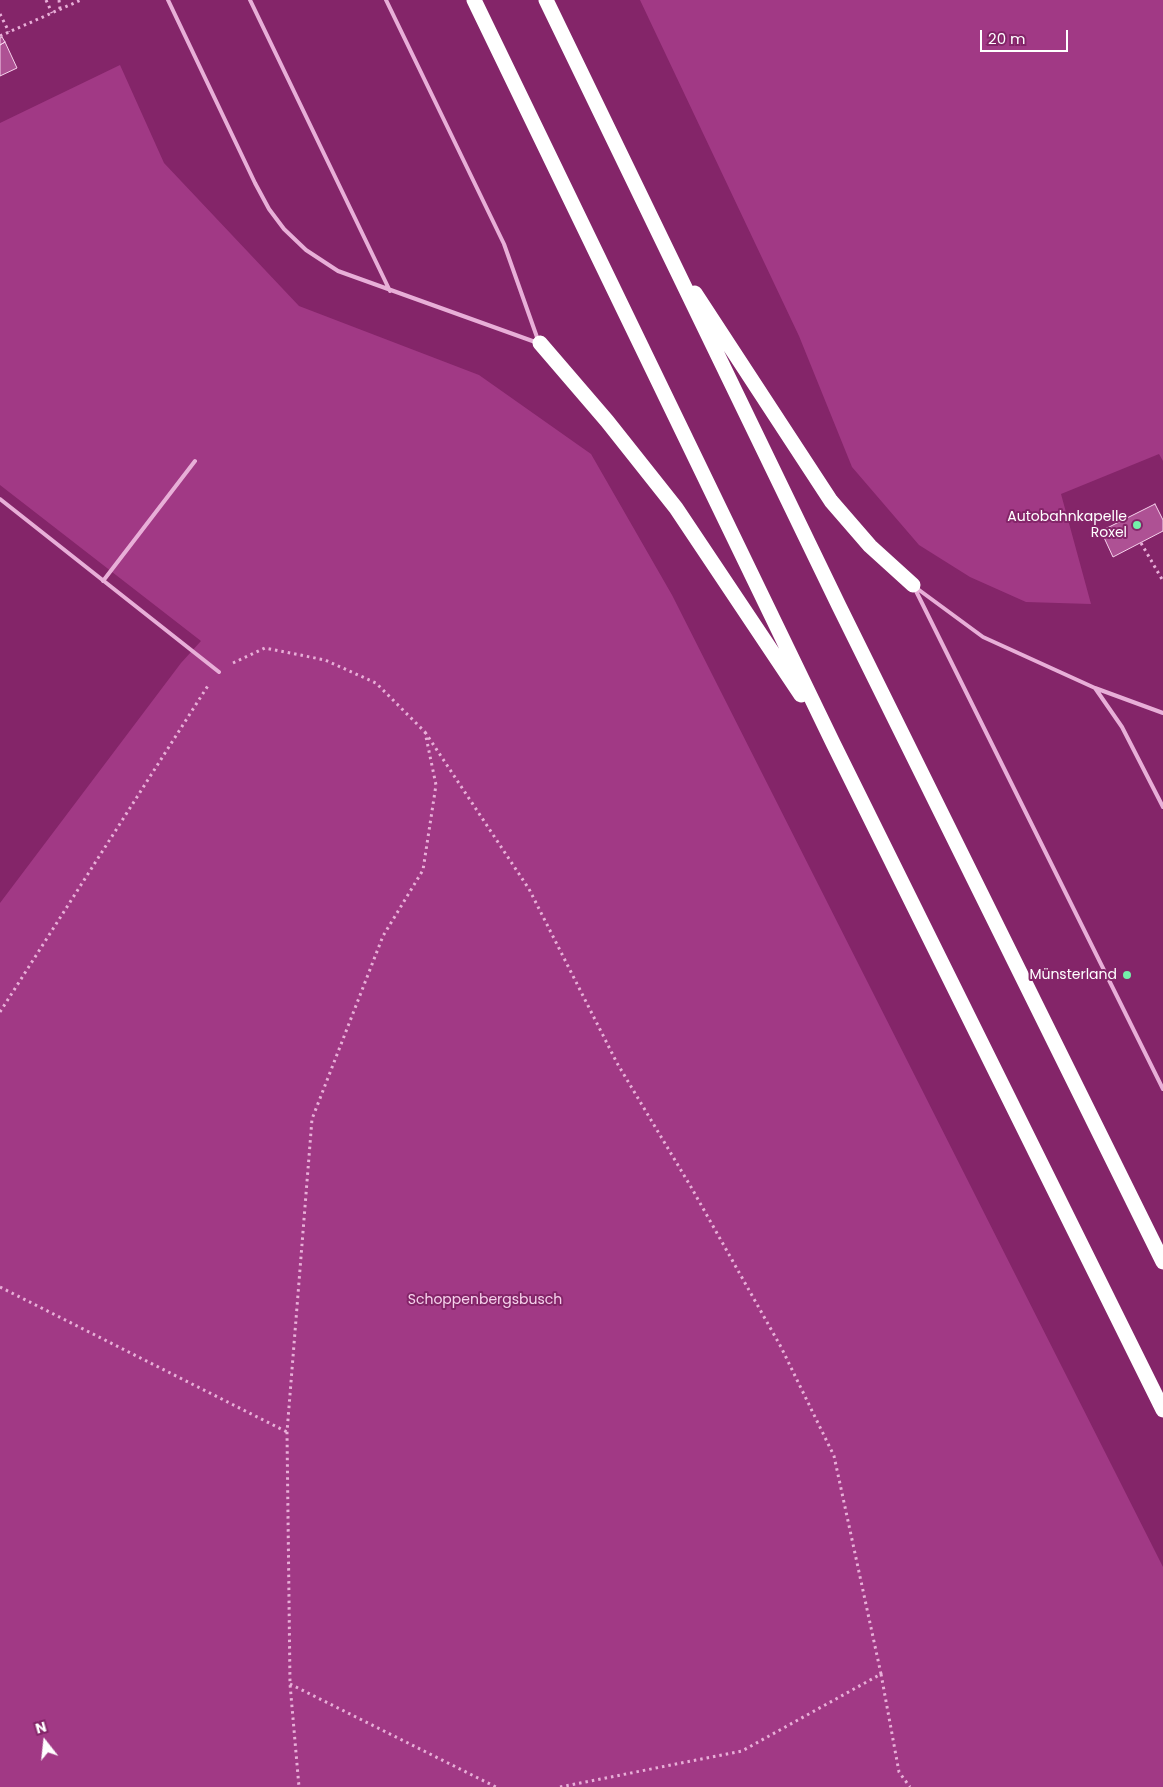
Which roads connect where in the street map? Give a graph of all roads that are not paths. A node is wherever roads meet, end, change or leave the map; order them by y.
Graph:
1 (168, 0) edge
2 (250, 0) edge
3 (386, 0) edge
4 (474, 0) edge
5 (546, 0) edge
6 (660, 239) junction
7 (390, 290) junction
8 (540, 343) junction
9 (195, 461) dead end
10 (0, 499) edge
11 (103, 581) junction
12 (913, 585) junction
13 (218, 672) road end
14 (1095, 688) junction
15 (1163, 713) edge
16 (833, 743) junction
17 (1163, 807) edge
18 (1163, 1089) edge
19 (1163, 1262) edge
20 (1163, 1410) edge

1 - 7 lane
2 - 7 lane
3 - 8 lane
4 - 16 highway
5 - 6 highway
6 - 12 highway
6 - 19 highway
7 - 8 lane
8 - 16 highway
9 - 11 lane
10 - 11 lane
11 - 13 lane
12 - 14 lane
12 - 18 lane
14 - 15 lane
14 - 17 lane
16 - 20 highway

